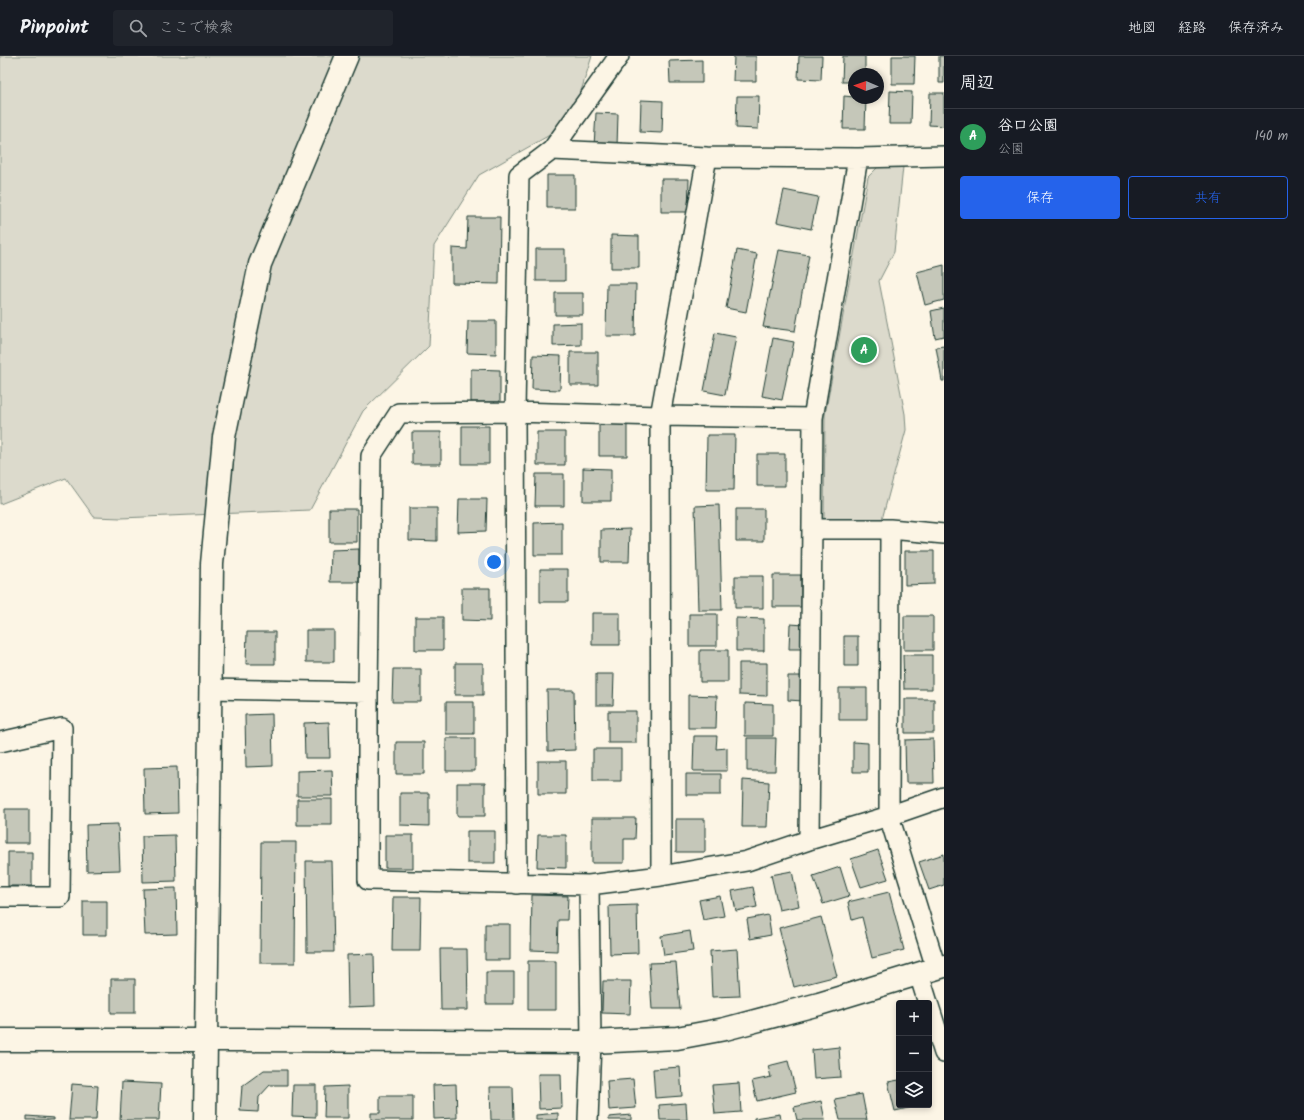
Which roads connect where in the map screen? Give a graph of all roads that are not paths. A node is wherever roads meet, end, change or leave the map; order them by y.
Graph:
1 (347, 56) edge
2 (619, 56) edge
3 (552, 150) junction
4 (944, 156) edge
5 (707, 157) junction
6 (858, 158) junction
7 (515, 412) junction
8 (660, 416) junction
9 (813, 418) junction
10 (812, 529) junction
11 (890, 529) junction
12 (944, 534) edge
13 (210, 689) junction
14 (368, 692) junction
15 (0, 742) edge
16 (944, 797) edge
17 (889, 816) junction
18 (809, 840) junction
19 (661, 876) junction
20 (517, 884) junction
21 (589, 885) junction
22 (0, 897) edge
23 (933, 969) edge
24 (929, 1000) edge
25 (932, 1014) edge
26 (0, 1040) edge
27 (206, 1040) junction
28 (591, 1042) junction
29 (944, 1053) edge
30 (205, 1120) edge
31 (588, 1120) edge

1 - 13 street
2 - 3 street
3 - 5 street
3 - 7 street
4 - 6 street
5 - 6 street
5 - 8 street
6 - 9 street
7 - 8 street
7 - 14 street
7 - 20 street
8 - 9 street
8 - 19 street
9 - 10 street
10 - 11 street
10 - 18 street
11 - 12 street
11 - 17 street
13 - 14 street
13 - 27 street
14 - 20 street
15 - 22 street
16 - 17 street
17 - 18 street
17 - 23 street
18 - 19 street
19 - 21 street
20 - 21 street
21 - 28 street
23 - 24 street
23 - 28 street
25 - 29 street
26 - 27 street
27 - 28 street
27 - 30 street
28 - 31 street

